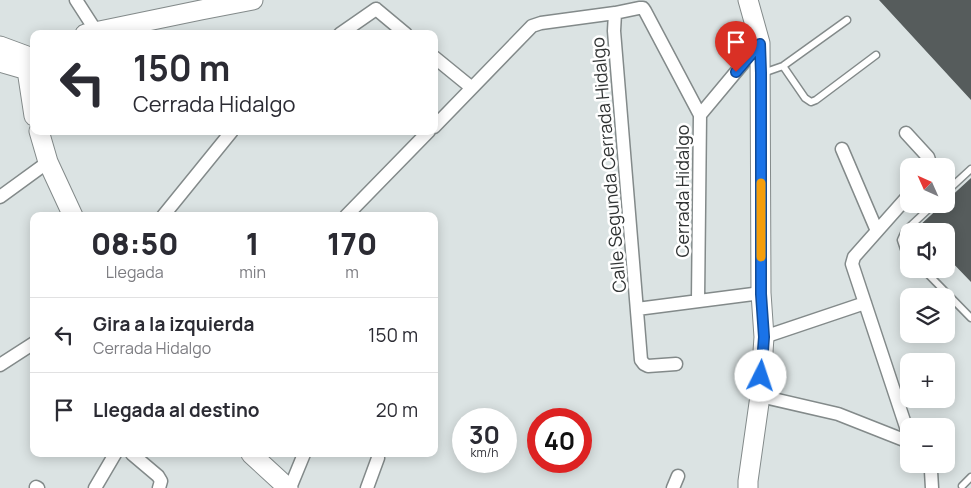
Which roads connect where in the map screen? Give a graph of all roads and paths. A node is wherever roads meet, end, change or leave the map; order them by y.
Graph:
1 (76, 0) edge
2 (254, 0) edge
3 (748, 0) edge
4 (377, 4) edge
5 (197, 5) edge
6 (615, 13) junction
7 (847, 20) dead end
8 (89, 30) edge
9 (101, 30) edge
10 (345, 30) edge
11 (402, 30) edge
12 (760, 44) junction
13 (0, 46) edge
14 (876, 55) dead end
15 (29, 58) edge
16 (438, 60) edge
17 (0, 62) edge
18 (783, 66) junction
19 (761, 73) junction
20 (472, 88) junction
21 (700, 115) junction
22 (438, 123) edge
23 (906, 134) dead end
24 (39, 135) edge
25 (229, 135) edge
26 (426, 135) edge
27 (842, 149) dead end
28 (928, 158) edge
29 (48, 162) junction
30 (971, 169) edge
31 (955, 184) edge
32 (0, 197) edge
33 (900, 205) edge
34 (71, 212) edge
35 (166, 212) edge
36 (350, 212) edge
37 (924, 213) edge
38 (914, 223) edge
39 (877, 231) junction
40 (932, 278) edge
41 (761, 294) junction
42 (698, 300) junction
43 (865, 303) junction
44 (637, 309) junction
45 (971, 318) edge
46 (764, 337) junction
47 (30, 346) edge
48 (676, 364) dead end
49 (0, 365) edge
50 (760, 396) junction
51 (903, 418) edge
52 (900, 438) edge
53 (113, 457) edge
54 (136, 457) edge
55 (254, 457) edge
56 (303, 457) edge
57 (378, 458) dead end
58 (931, 473) edge
59 (678, 476) dead end
60 (971, 477) edge
61 (962, 486) dead end
62 (94, 488) edge
63 (159, 488) edge
64 (289, 488) edge
65 (366, 488) edge
66 (673, 488) edge
67 (748, 488) edge
68 (932, 488) edge

1 - 8 street
2 - 5 street
3 - 12 street
4 - 10 street
4 - 11 street
5 - 9 street
6 - 20 street
6 - 21 street
6 - 44 street, Calle Segunda Cerrada Hidalgo
7 - 18 lane
12 - 19 street
12 - 21 street, Cerrada Hidalgo
13 - 15 street
14 - 18 lane
15 - 17 street
16 - 20 street
18 - 19 lane
19 - 41 street
20 - 22 street
21 - 42 street, Cerrada Hidalgo
23 - 28 street
24 - 29 street
25 - 35 street
26 - 36 street
27 - 39 street
29 - 32 street
29 - 34 street
30 - 31 lane
33 - 39 street
37 - 38 lane
39 - 43 street
40 - 45 lane
41 - 42 street, Calle Segunda Cerrada Hidalgo
41 - 46 street
42 - 44 street, Calle Segunda Cerrada Hidalgo
43 - 46 street
43 - 51 street
44 - 48 street
46 - 50 street
47 - 49 street
50 - 52 street
50 - 67 street
53 - 62 street
54 - 63 street
55 - 64 street
56 - 64 street
57 - 65 street
58 - 68 street
59 - 66 street
60 - 61 lane

